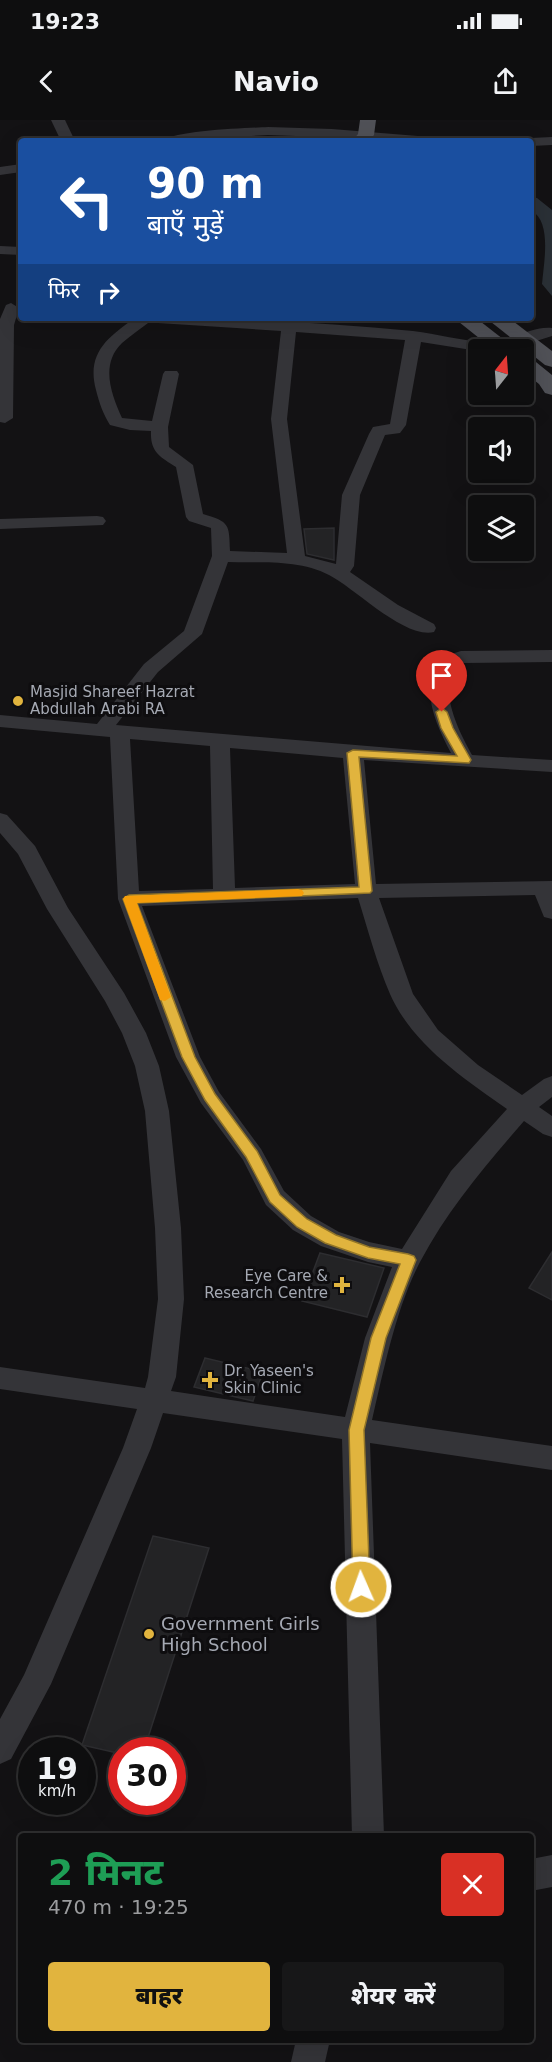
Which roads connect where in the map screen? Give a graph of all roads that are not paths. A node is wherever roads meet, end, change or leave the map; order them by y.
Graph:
1 (58, 120) edge
2 (360, 132) edge
3 (278, 136) edge
4 (67, 138) edge
5 (188, 138) edge
6 (407, 138) edge
7 (552, 141) edge
8 (534, 142) edge
9 (18, 168) edge
10 (0, 171) edge
11 (0, 250) edge
12 (18, 251) edge
13 (11, 308) edge
14 (534, 320) edge
15 (141, 321) edge
16 (245, 321) edge
17 (476, 321) edge
18 (497, 326) edge
19 (290, 327) junction
20 (551, 332) edge
21 (414, 336) junction
22 (526, 339) edge
23 (531, 339) edge
24 (437, 340) junction
25 (468, 344) edge
26 (534, 345) edge
27 (552, 361) edge
28 (534, 370) edge
29 (171, 374) dead end
30 (552, 390) edge
31 (5, 418) dead end
32 (160, 427) junction
33 (97, 521) dead end
34 (0, 524) edge
35 (221, 556) junction
36 (297, 561) junction
37 (340, 573) junction
38 (427, 628) dead end
39 (552, 656) edge
40 (0, 721) edge
41 (111, 730) junction
42 (220, 740) junction
43 (353, 753) junction
44 (465, 760) junction
45 (552, 766) edge
46 (0, 820) edge
47 (547, 889) edge
48 (366, 891) junction
49 (224, 895) junction
50 (129, 899) junction
51 (552, 912) edge
52 (552, 1085) edge
53 (521, 1108) junction
54 (552, 1128) edge
55 (408, 1260) junction
56 (0, 1378) edge
57 (155, 1401) junction
58 (356, 1430) junction
59 (552, 1458) edge
60 (0, 1749) edge
61 (368, 1833) edge
62 (552, 1870) edge
63 (534, 1874) edge
64 (312, 2043) edge
65 (308, 2062) edge

1 - 4 street
2 - 3 street
2 - 6 street
3 - 5 street
7 - 8 street
9 - 10 street
11 - 12 street
13 - 31 street
14 - 20 street
15 - 32 street
16 - 19 street
17 - 18 main road
18 - 22 main road
18 - 24 street
19 - 21 street
19 - 36 street
20 - 23 street
21 - 24 street
21 - 37 street
24 - 25 street
26 - 27 main road
28 - 30 main road
29 - 32 street
32 - 35 street
33 - 34 street
35 - 36 street
35 - 41 street
36 - 37 street
37 - 38 street
39 - 44 street
40 - 41 street
41 - 42 street
41 - 50 street
42 - 43 street
42 - 49 street
43 - 44 street
43 - 48 street
44 - 45 street
46 - 57 street
47 - 48 street
47 - 51 street
48 - 49 street
48 - 53 street
49 - 50 street
50 - 55 street
52 - 53 street
53 - 54 street
53 - 55 street
55 - 58 street
56 - 57 street
57 - 58 street
57 - 60 street
58 - 59 street
58 - 61 street
62 - 63 street
64 - 65 street

